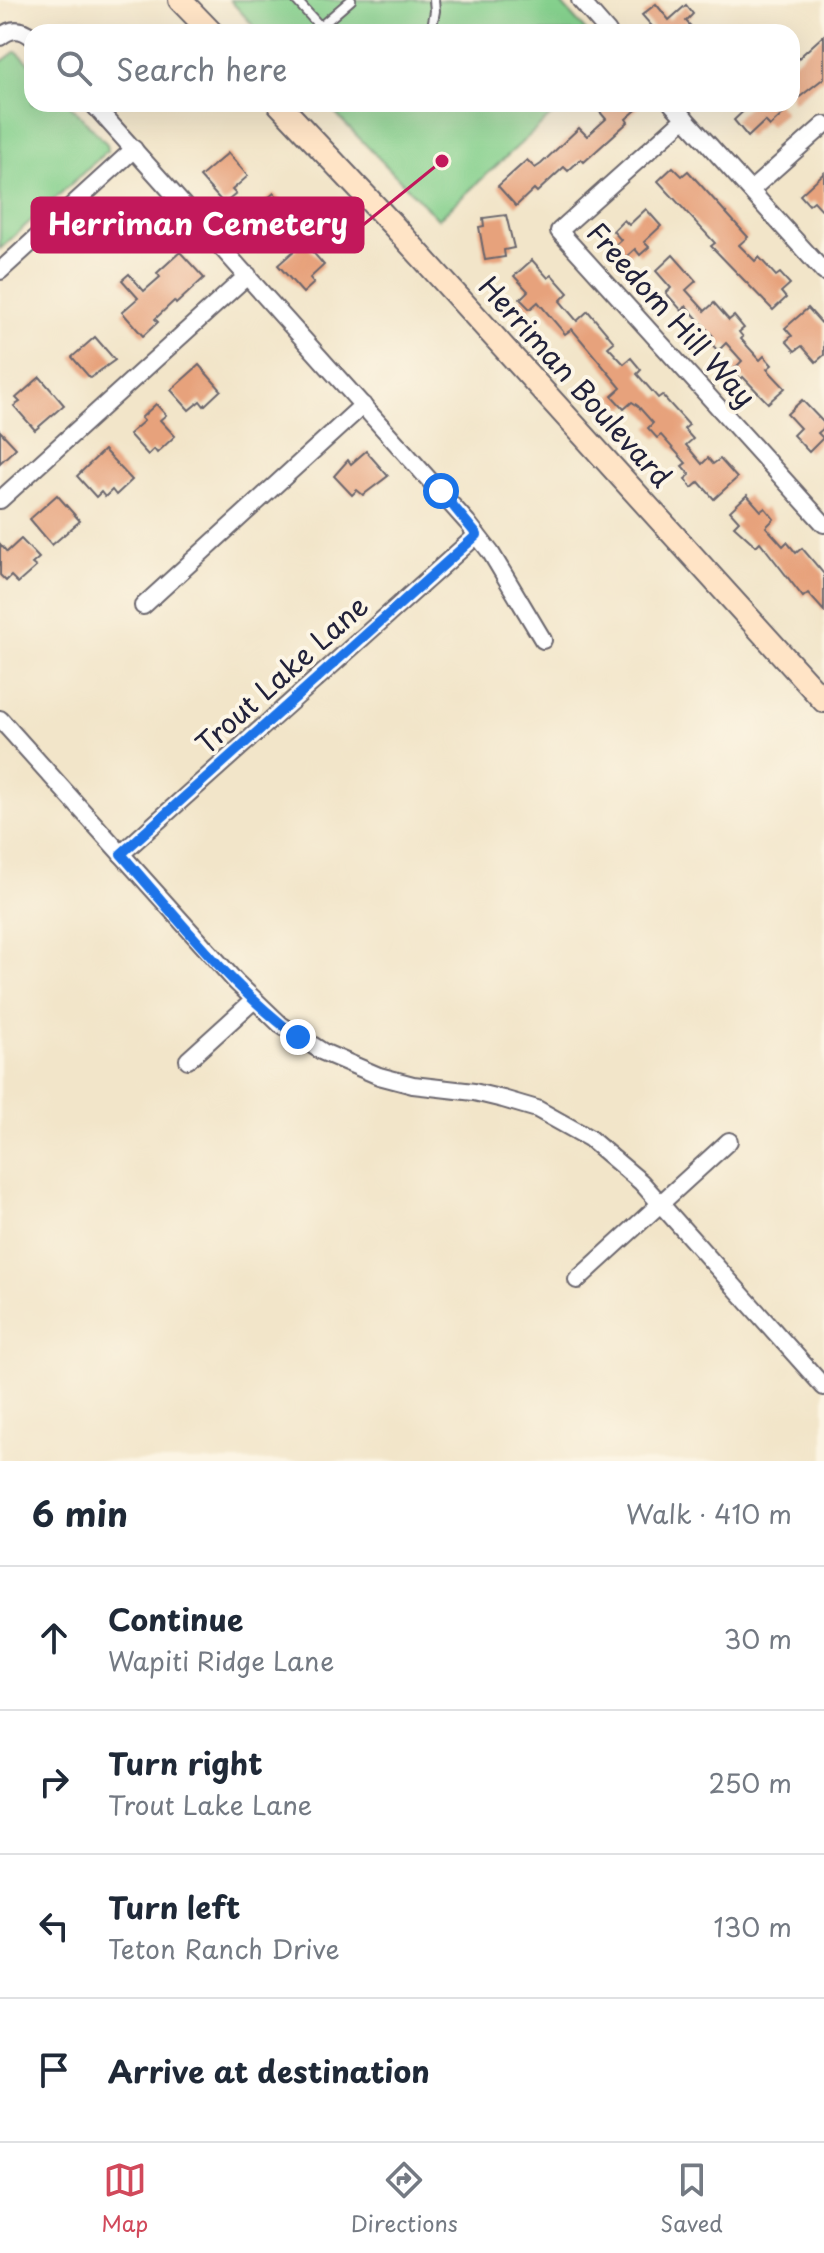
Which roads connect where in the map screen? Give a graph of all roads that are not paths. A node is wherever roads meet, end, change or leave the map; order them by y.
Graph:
1 (180, 0) edge
2 (296, 0) edge
3 (351, 0) edge
4 (434, 0) edge
5 (580, 0) edge
6 (203, 24) edge
7 (315, 24) edge
8 (326, 24) edge
9 (433, 24) edge
10 (601, 24) edge
11 (24, 33) edge
12 (0, 37) edge
13 (100, 112) edge
14 (286, 112) edge
15 (679, 112) edge
16 (685, 118) junction
17 (824, 125) edge
18 (134, 149) junction
19 (751, 190) junction
20 (0, 271) edge
21 (824, 272) edge
22 (248, 275) junction
23 (363, 405) junction
24 (0, 500) edge
25 (824, 524) edge
26 (477, 535) junction
27 (143, 606) dead end
28 (543, 640) dead end
29 (824, 701) edge
30 (0, 719) edge
31 (121, 854) junction
32 (254, 1000) junction
33 (188, 1060) dead end
34 (729, 1141) dead end
35 (660, 1204) junction
36 (577, 1280) dead end
37 (824, 1387) edge

1 - 6 street
2 - 7 lane
3 - 8 lane
4 - 9 lane
5 - 10 street
11 - 12 street
13 - 18 street
14 - 29 street, Herriman Boulevard
15 - 16 street
16 - 19 street
16 - 25 street, Freedom Hill Way
17 - 19 street
18 - 20 street
18 - 22 street
19 - 21 street
22 - 23 street
22 - 24 street
23 - 26 street
23 - 27 street
26 - 28 street
26 - 31 street, Trout Lake Lane
30 - 31 street
31 - 32 street
32 - 33 street
32 - 35 street
34 - 35 street
35 - 36 street
35 - 37 street

